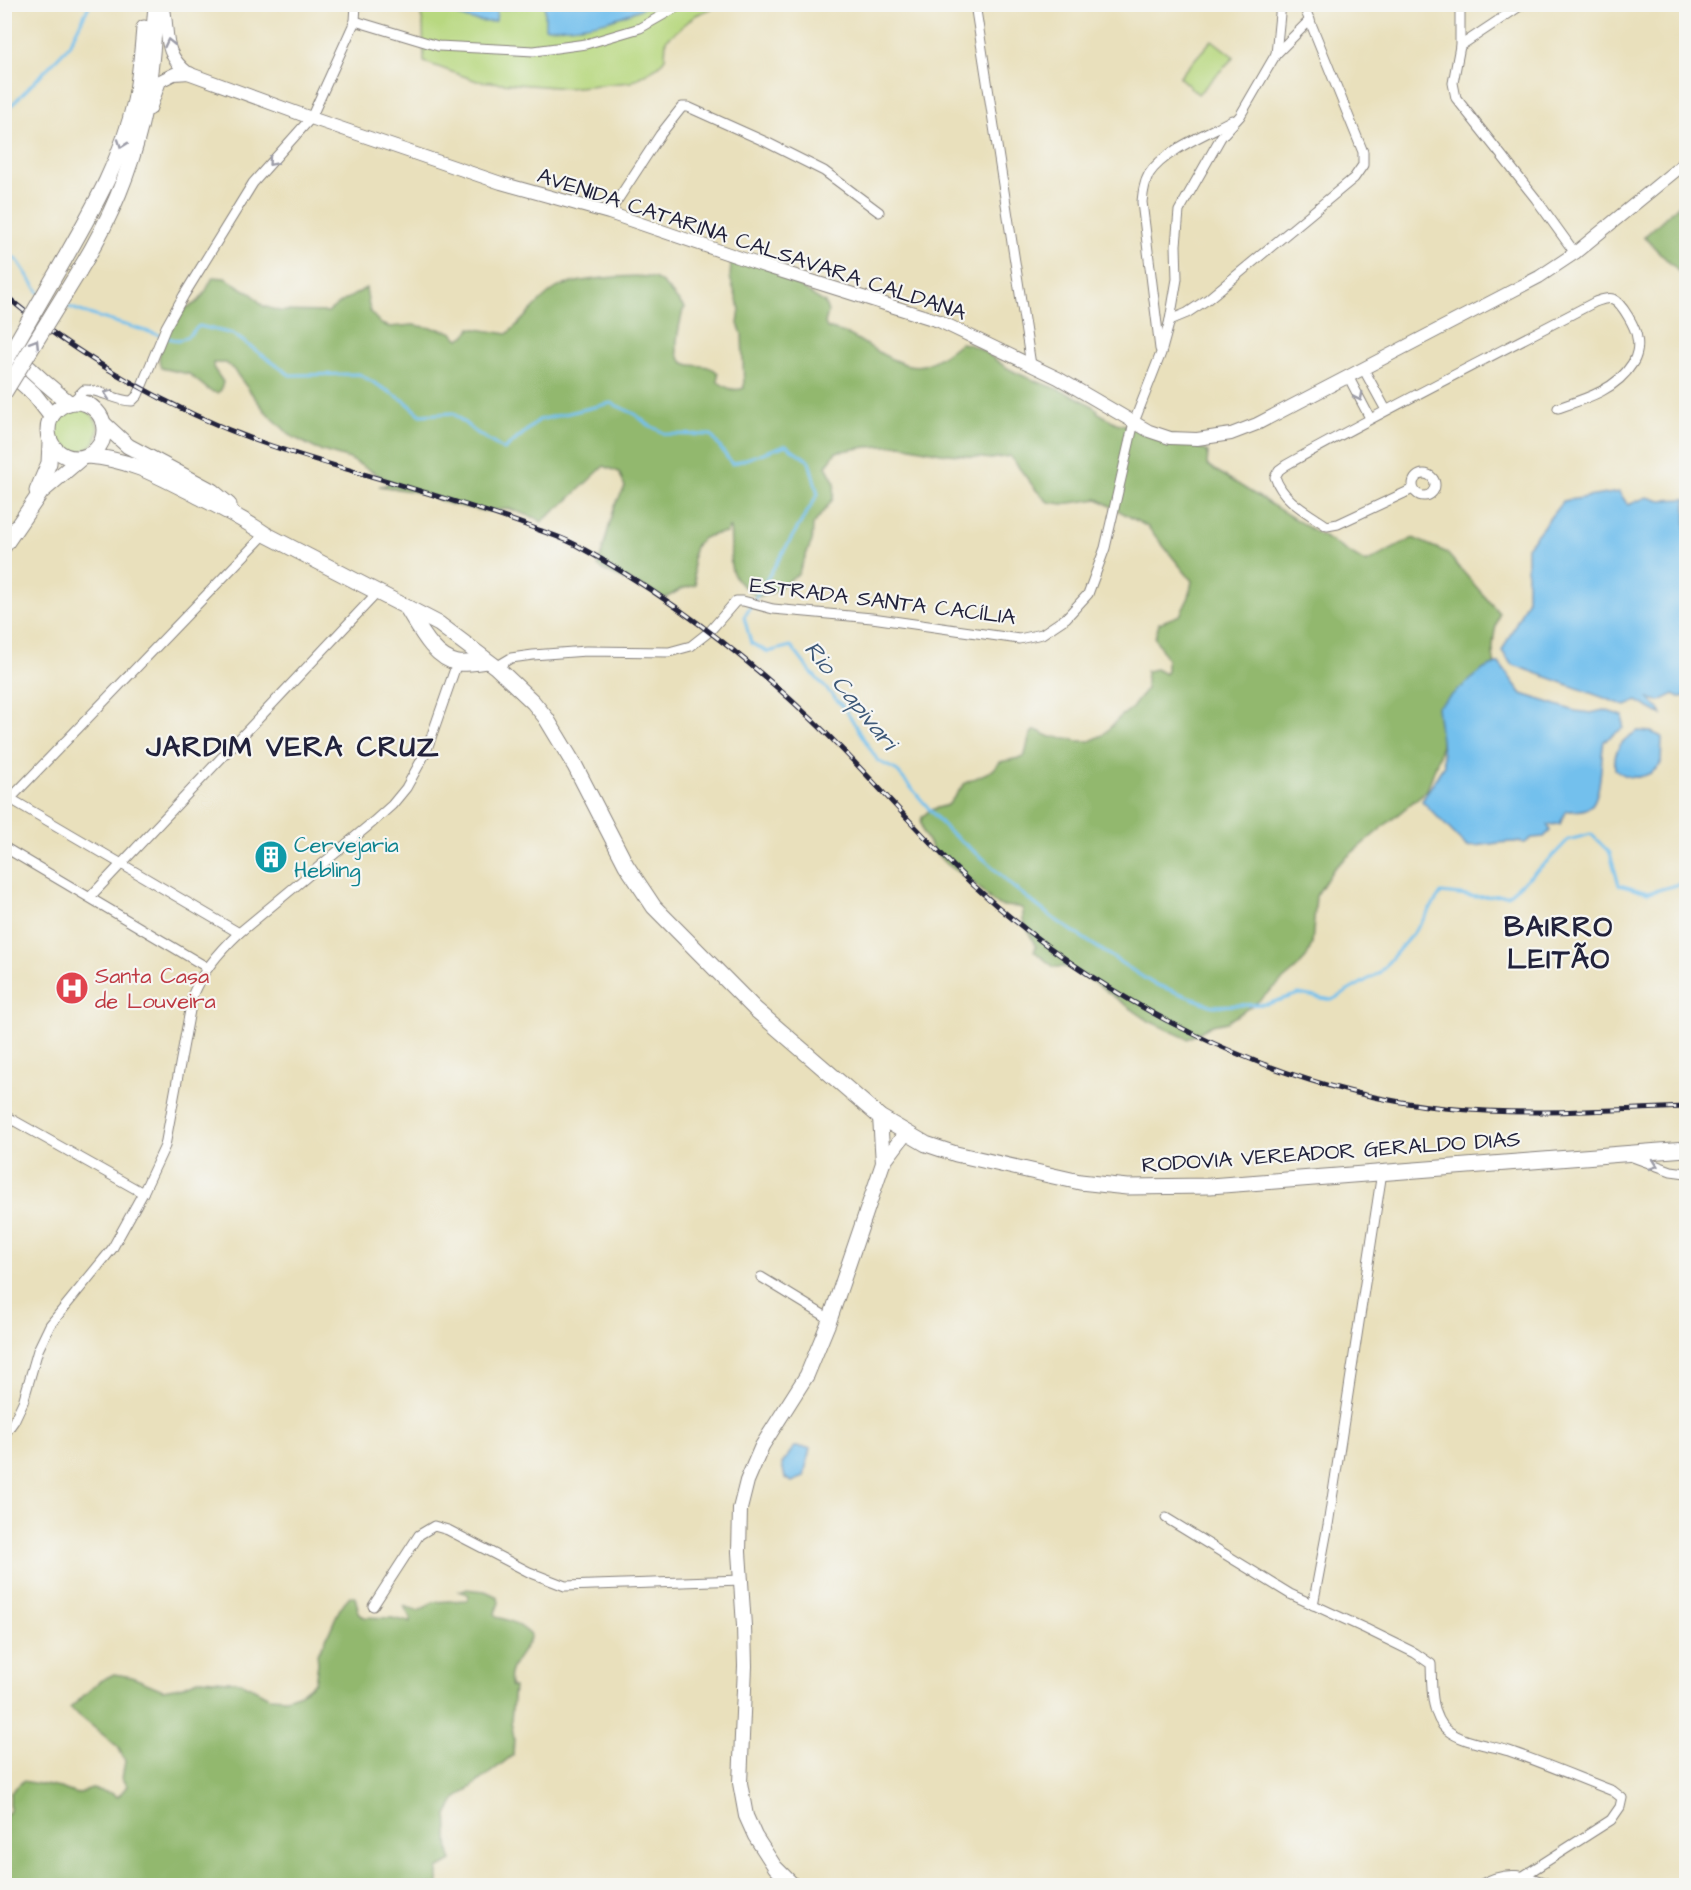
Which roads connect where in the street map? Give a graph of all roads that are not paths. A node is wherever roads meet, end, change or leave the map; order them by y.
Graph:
1 (146, 4) edge
2 (156, 4) edge
3 (163, 4) edge
4 (356, 4) edge
5 (682, 4) edge
6 (975, 4) edge
7 (1281, 4) edge
8 (1303, 4) edge
9 (1460, 4) edge
10 (1523, 4) edge
11 (1310, 20) junction
12 (355, 21) junction
13 (1460, 46) junction
14 (1275, 54) junction
15 (190, 73) junction
16 (1240, 116) junction
17 (311, 118) junction
18 (1686, 162) edge
19 (879, 212) dead end
20 (609, 213) junction
21 (1575, 254) junction
22 (80, 269) junction
23 (1170, 320) junction
24 (4, 345) edge
25 (1161, 353) junction
26 (4, 365) edge
27 (1031, 365) junction
28 (1364, 368) junction
29 (1348, 376) junction
30 (4, 393) edge
31 (71, 402) junction
32 (1558, 408) dead end
33 (1386, 410) junction
34 (51, 416) junction
35 (1370, 418) junction
36 (1134, 422) junction
37 (103, 423) junction
38 (50, 443) junction
39 (83, 458) junction
40 (1413, 489) dead end
41 (30, 507) junction
42 (239, 516) junction
43 (265, 534) junction
44 (4, 546) edge
45 (377, 593) junction
46 (407, 608) junction
47 (439, 624) junction
48 (425, 637) junction
49 (463, 642) junction
50 (457, 663) junction
51 (492, 664) junction
52 (8, 796) edge
53 (4, 847) edge
54 (120, 863) junction
55 (90, 897) junction
56 (239, 933) junction
57 (208, 968) junction
58 (4, 1115) edge
59 (880, 1117) junction
60 (905, 1134) junction
61 (1686, 1149) edge
62 (1623, 1153) junction
63 (883, 1163) junction
64 (1382, 1172) junction
65 (1686, 1173) edge
66 (143, 1193) junction
67 (761, 1277) dead end
68 (830, 1319) junction
69 (4, 1435) edge
70 (1166, 1518) dead end
71 (742, 1580) junction
72 (1313, 1605) junction
73 (373, 1606) dead end
74 (1526, 1875) junction
75 (794, 1886) edge
76 (1478, 1886) edge
77 (1554, 1886) edge

1 -> 26 main road, bridge
2 - 22 main road
15 -> 3 street
4 - 12 street
5 - 12 street
6 - 27 street
7 - 14 street
8 - 11 street
9 - 13 street
10 - 13 street
11 - 14 street
11 - 23 street
12 - 17 street
13 - 21 street
14 - 16 street, ESTRADA SANTA CACÍLIA
15 - 17 street, AVENIDA CATARINA CALSAVARA CALDANA
15 - 22 street
16 - 23 street, ESTRADA SANTA CACÍLIA
16 - 25 street
17 - 20 street, AVENIDA CATARINA CALSAVARA CALDANA
17 -> 31 street
18 - 21 street, AVENIDA CATARINA CALSAVARA CALDANA
19 - 20 street
20 - 27 street, AVENIDA CATARINA CALSAVARA CALDANA
21 - 28 street, AVENIDA CATARINA CALSAVARA CALDANA
30 -> 22 main road, bridge
23 - 25 street, ESTRADA SANTA CACÍLIA
24 - 31 main road
25 - 36 street, ESTRADA SANTA CACÍLIA
26 - 34 main road
27 - 36 street, AVENIDA CATARINA CALSAVARA CALDANA
28 - 29 street, AVENIDA CATARINA CALSAVARA CALDANA
28 - 33 street
29 -> 35 street
29 - 36 street, AVENIDA CATARINA CALSAVARA CALDANA
31 - 34 main road
31 - 37 main road
32 - 33 street
33 - 35 street
34 - 38 main road
35 - 40 street
36 - 51 street, ESTRADA SANTA CACÍLIA
37 - 39 main road
37 - 42 main road, RODOVIA VEREADOR GERALDO DIAS
38 - 39 main road
38 - 41 main road
39 - 41 main road
39 - 42 main road, RODOVIA VEREADOR GERALDO DIAS
41 - 44 main road
42 - 43 main road, RODOVIA VEREADOR GERALDO DIAS
43 - 45 main road, RODOVIA VEREADOR GERALDO DIAS
43 - 52 street
45 - 46 main road, RODOVIA VEREADOR GERALDO DIAS
45 - 54 street
46 - 47 main road, RODOVIA VEREADOR GERALDO DIAS
46 - 48 main road
47 - 48 main road
47 - 49 main road, RODOVIA VEREADOR GERALDO DIAS
48 - 50 main road
49 - 50 main road
49 - 51 main road, RODOVIA VEREADOR GERALDO DIAS
50 - 51 main road
50 - 56 street
51 - 59 main road, RODOVIA VEREADOR GERALDO DIAS
52 - 54 street
53 - 55 street
54 - 55 street
54 - 56 street
55 - 57 street
56 - 57 street
57 - 66 street
58 - 66 street
59 - 60 main road, RODOVIA VEREADOR GERALDO DIAS
59 - 63 main road
60 - 63 main road
60 - 64 main road, RODOVIA VEREADOR GERALDO DIAS
61 - 62 main road, RODOVIA VEREADOR GERALDO DIAS
62 - 64 main road, RODOVIA VEREADOR GERALDO DIAS
62 -> 65 street
63 - 68 main road
64 - 72 street
66 - 69 street
67 - 68 street
68 - 71 main road
70 - 72 street
71 - 73 street
71 - 75 main road
72 - 74 street
74 - 76 street
74 - 77 street

